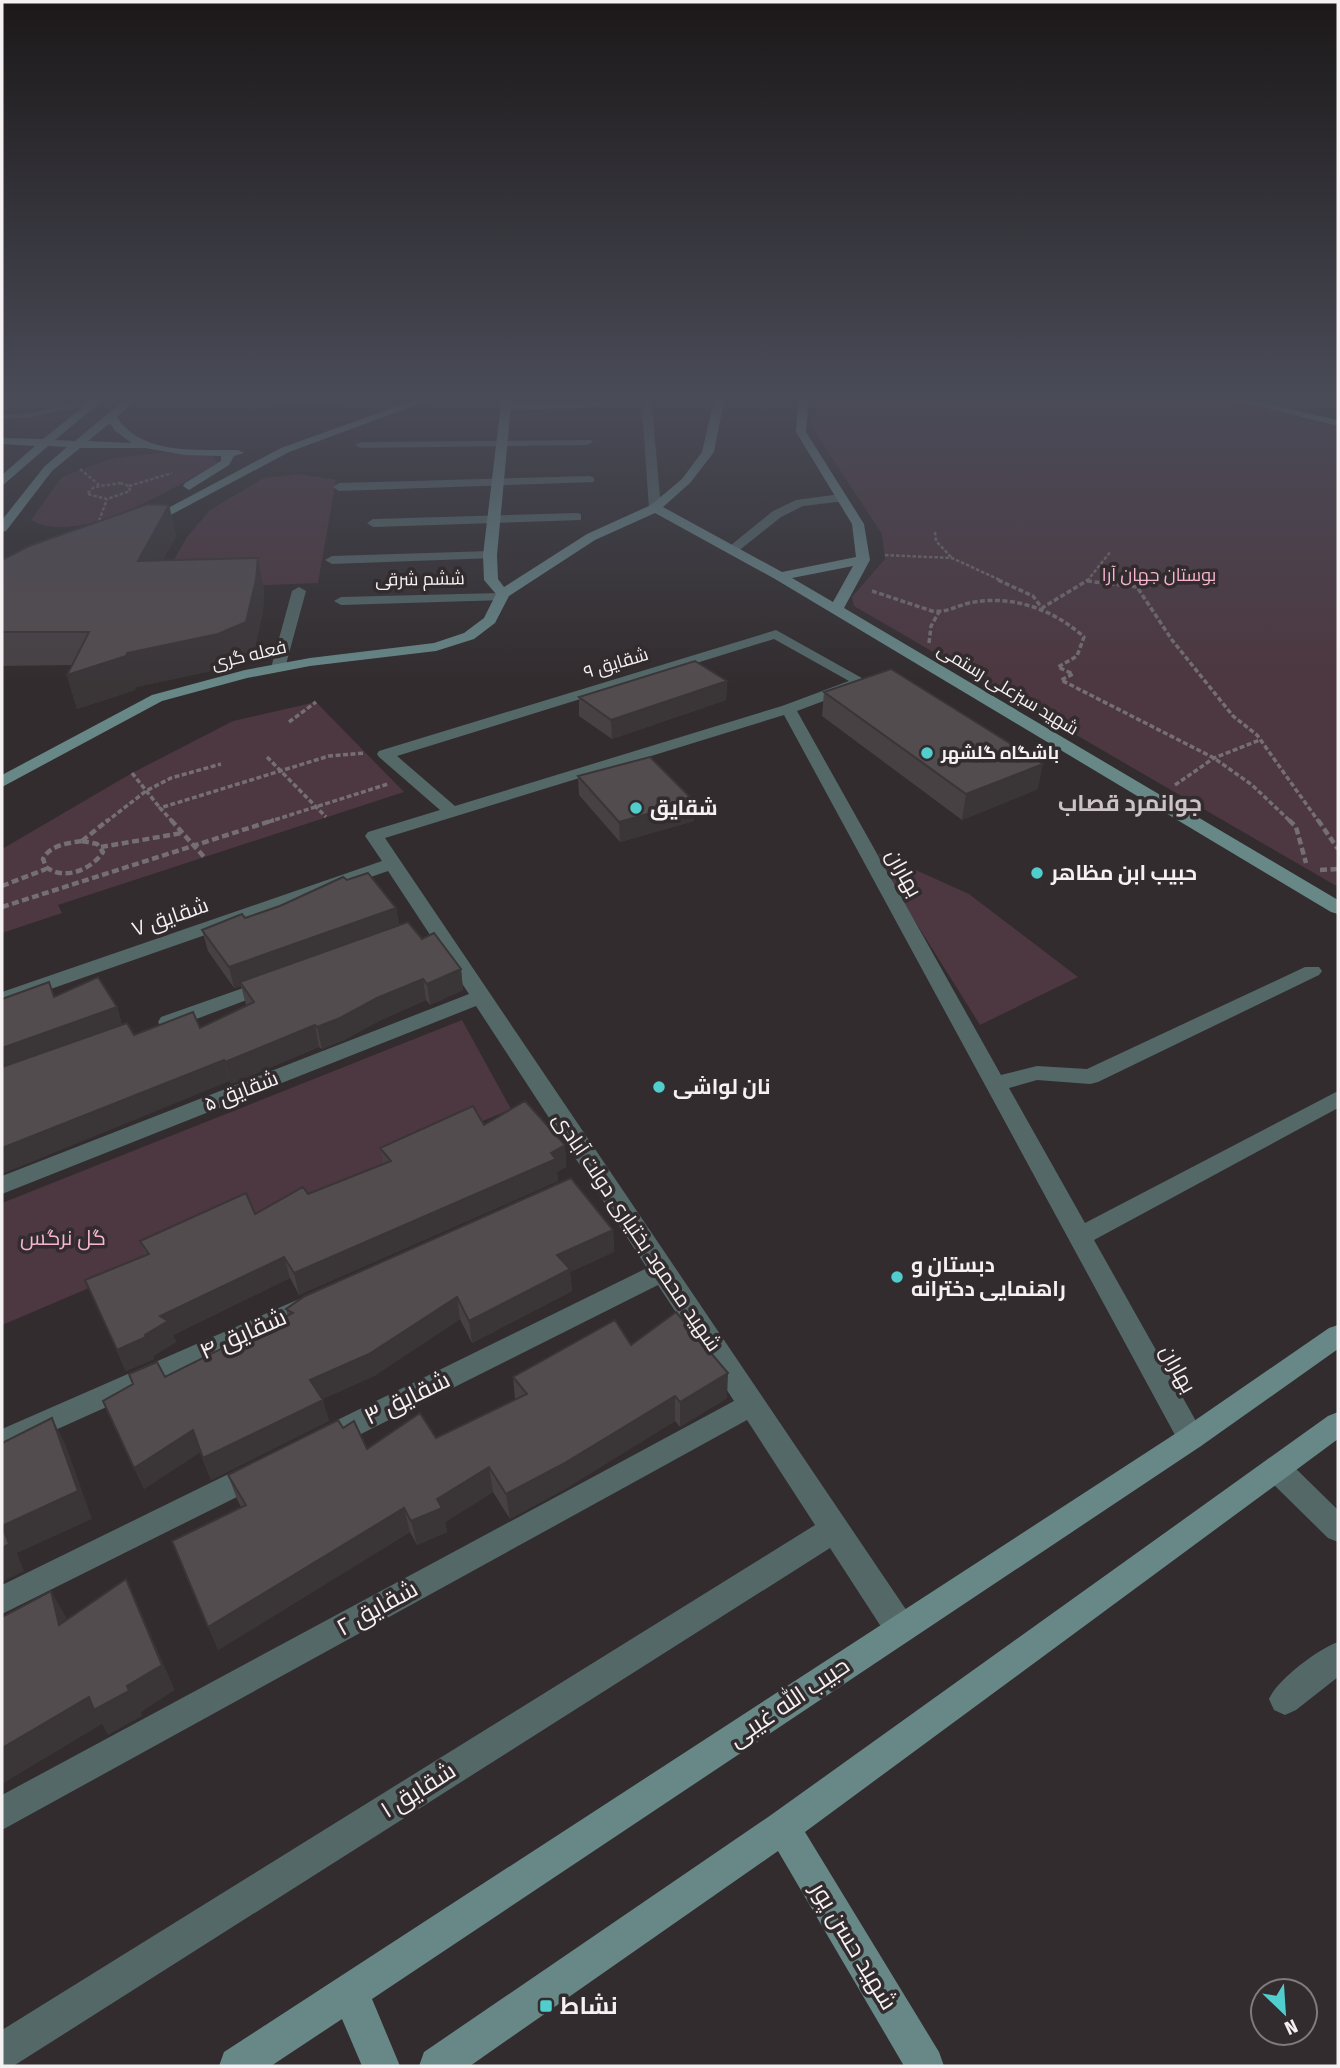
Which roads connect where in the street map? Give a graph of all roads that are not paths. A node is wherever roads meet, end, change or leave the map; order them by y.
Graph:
1 (30, 492) edge
2 (175, 492) edge
3 (209, 492) edge
4 (498, 492) edge
5 (654, 492) edge
6 (674, 492) edge
7 (837, 492) edge
8 (841, 498) junction
9 (160, 500) dead end
10 (655, 508) junction
11 (577, 517) dead end
12 (495, 519) junction
13 (373, 523) dead end
14 (2, 528) edge
15 (133, 528) edge
16 (731, 550) junction
17 (490, 555) junction
18 (332, 560) dead end
19 (863, 560) junction
20 (780, 576) junction
21 (299, 591) dead end
22 (502, 595) junction
23 (341, 601) dead end
24 (835, 609) junction
25 (278, 668) junction
26 (788, 709) junction
27 (2, 782) edge
28 (453, 812) junction
29 (392, 863) junction
30 (1338, 908) edge
31 (433, 925) junction
32 (407, 935) edge
33 (1312, 971) dead end
34 (289, 978) edge
35 (481, 997) junction
36 (2, 999) edge
37 (146, 1030) edge
38 (995, 1084) junction
39 (1338, 1099) edge
40 (599, 1175) junction
41 (2, 1185) edge
42 (573, 1186) edge
43 (1079, 1237) junction
44 (663, 1271) junction
45 (332, 1294) edge
46 (1338, 1335) edge
47 (752, 1404) junction
48 (1338, 1424) edge
49 (1191, 1438) junction
50 (2, 1442) edge
51 (301, 1451) edge
52 (276, 1463) edge
53 (1277, 1469) junction
54 (834, 1529) junction
55 (1338, 1529) edge
56 (2, 1600) edge
57 (900, 1628) junction
58 (1338, 1657) edge
59 (1285, 1699) dead end
60 (2, 1813) edge
61 (783, 1827) junction
62 (350, 1993) junction
63 (2, 2052) edge
64 (238, 2066) edge
65 (381, 2066) edge
66 (438, 2066) edge
67 (925, 2066) edge

1 - 14 street
2 - 9 street
3 - 15 street
4 - 12 street
5 - 10 street
6 - 10 street
7 - 8 street
8 - 16 street
8 - 19 street
10 - 16 street, شهید سبزعلی رستمی
10 - 22 street
11 - 12 street
12 - 13 street
12 - 17 street
16 - 20 street, شهید سبزعلی رستمی
17 - 18 street
17 - 22 street
19 - 20 street
19 - 24 street
20 - 24 street, شهید سبزعلی رستمی
21 - 25 street
22 - 23 street, ششم شرقی
22 - 25 street, فعله گری
24 - 30 street, شهید سبزعلی رستمی
25 - 27 street, فعله گری
26 - 28 street
26 - 28 street, شقایق ۹
26 - 38 street, بهاران
28 - 29 street, شهید محمود بختیاری دولت آبادی
29 - 31 street, شهید محمود بختیاری دولت آبادی
29 - 36 street, شقایق ۷
31 - 32 street
31 - 35 street, شهید محمود بختیاری دولت آبادی
33 - 38 street
34 - 37 street
35 - 40 street, شهید محمود بختیاری دولت آبادی
35 - 41 street, شقایق ۵
38 - 43 street, بهاران
39 - 43 street
40 - 42 street
40 - 44 street, شهید محمود بختیاری دولت آبادی
43 - 49 street, بهاران
44 - 47 street, شهید محمود بختیاری دولت آبادی
44 - 51 street, شقایق ۳
45 - 50 street, شقایق ۴
46 - 49 street, حبیب الله غیبی
47 - 54 street, شهید محمود بختیاری دولت آبادی
47 - 60 street, شقایق ۲
48 - 53 street
49 - 57 street, حبیب الله غیبی
52 - 56 street
53 - 55 street
53 - 61 street
54 - 57 street, شهید محمود بختیاری دولت آبادی
54 - 63 street, شقایق ۱
57 - 62 street, حبیب الله غیبی
58 - 59 street
61 - 66 street
61 - 67 street, شهید حسن پور
62 - 64 street, حبیب الله غیبی
62 - 65 street

